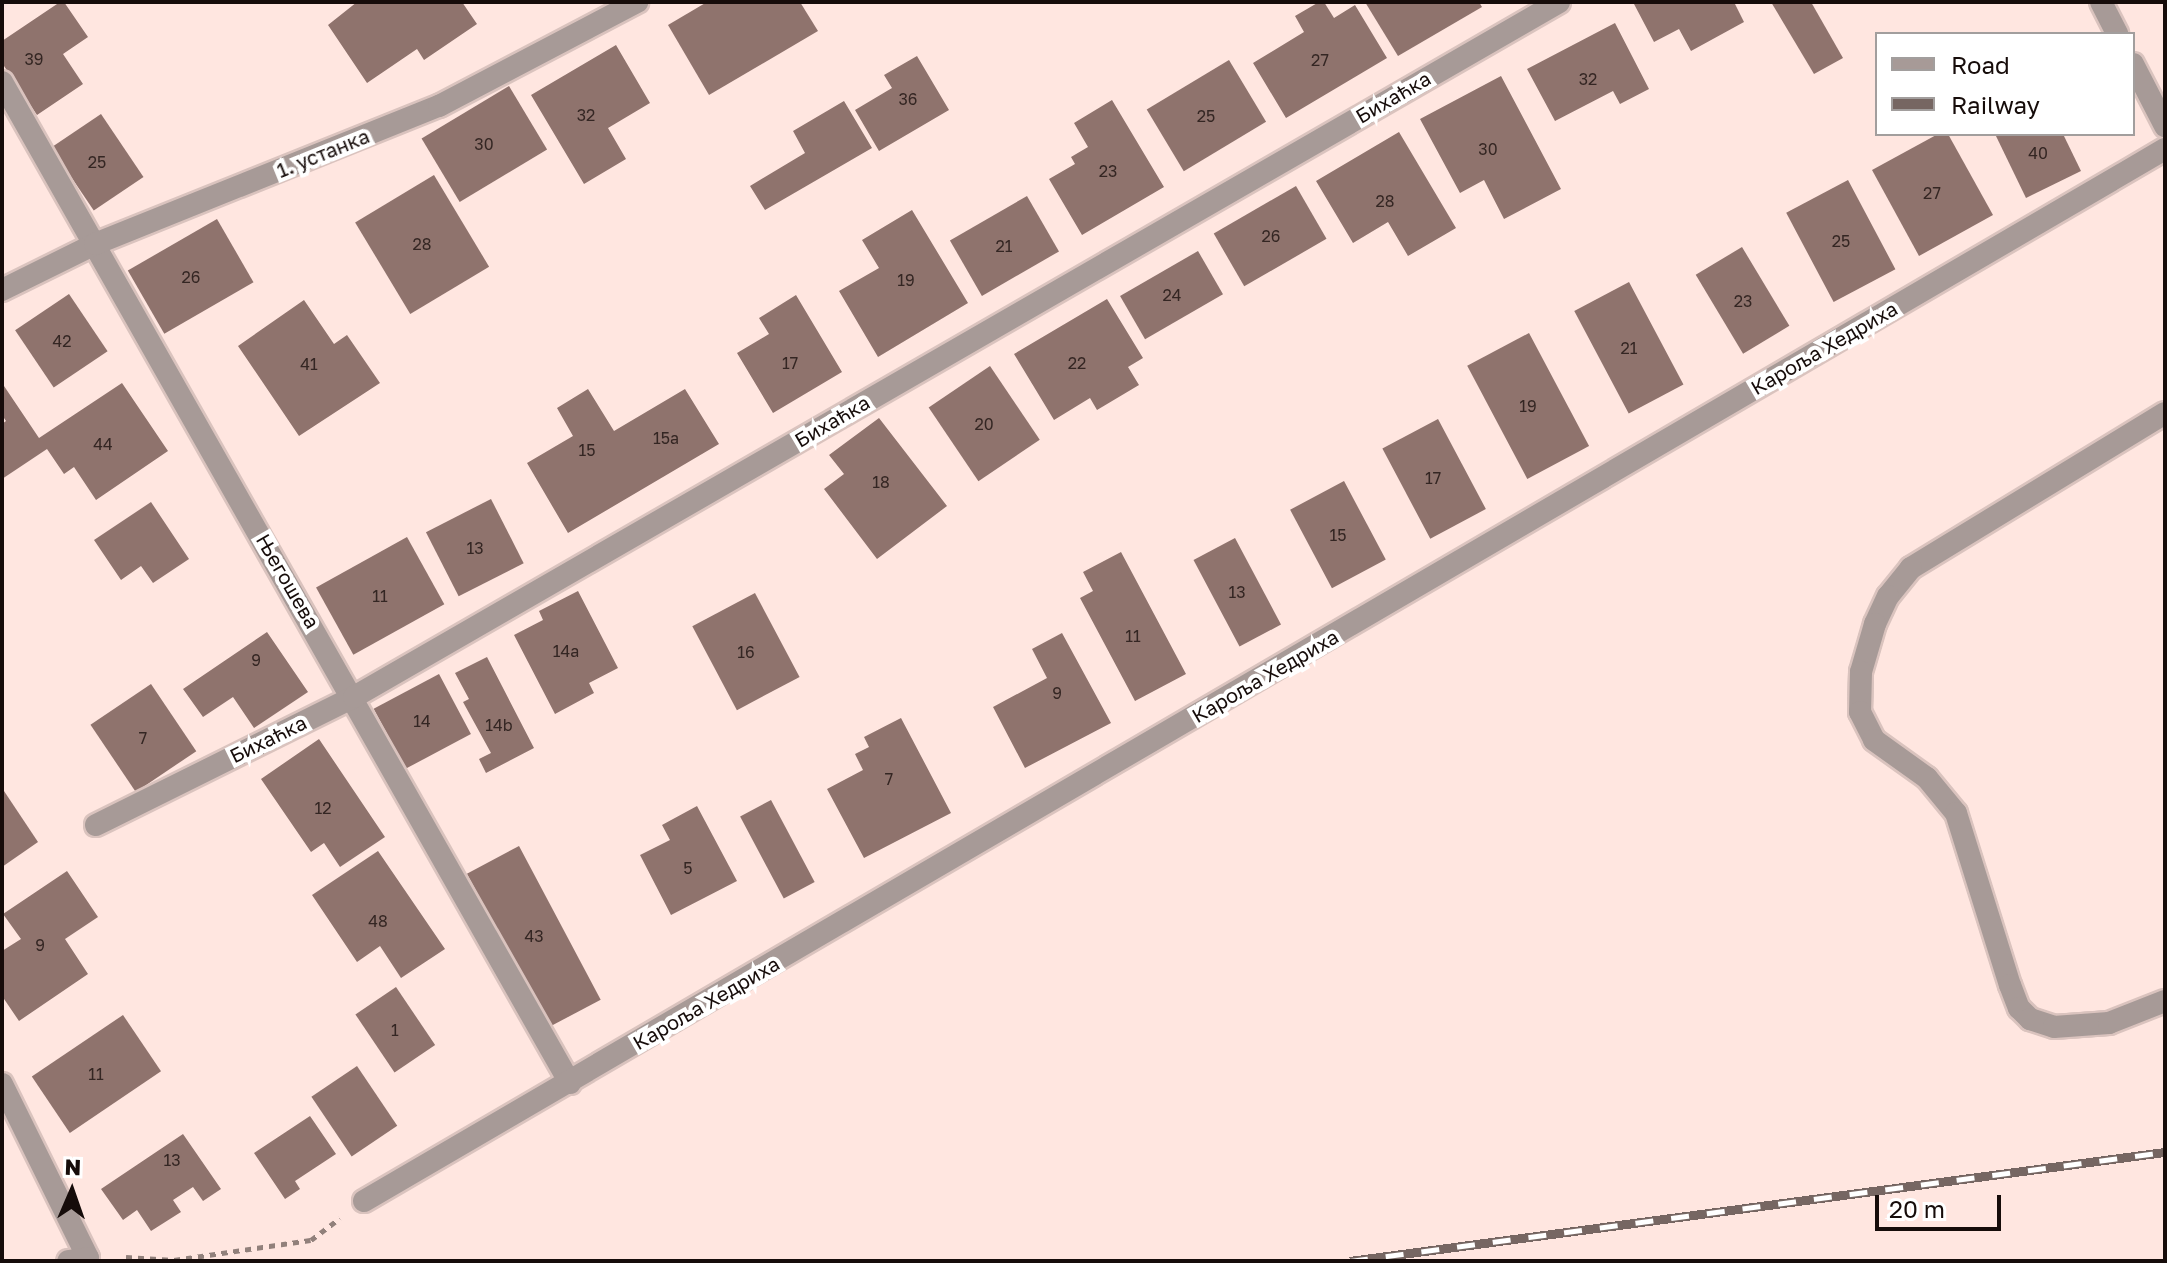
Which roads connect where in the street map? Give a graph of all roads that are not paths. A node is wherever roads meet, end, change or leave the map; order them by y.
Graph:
1 (637, 2) edge
2 (1559, 2) edge
3 (2101, 2) edge
4 (2116, 32) edge
5 (2135, 68) edge
6 (2, 82) edge
7 (2165, 126) edge
8 (2165, 149) edge
9 (95, 244) junction
10 (2, 290) edge
11 (2165, 413) edge
12 (354, 697) junction
13 (96, 825) dead end
14 (2165, 1001) edge
15 (570, 1083) junction
16 (2, 1084) edge
17 (364, 1201) road end
18 (78, 1260) edge

1 - 9 street, 1. устанка
2 - 12 street, Бихаћка
3 - 4 street
5 - 7 street
6 - 9 street, Његошева
8 - 15 street, Кароља Хедриха
9 - 10 street, 1. устанка
9 - 12 street, Његошева
11 - 14 street
12 - 13 street, Бихаћка
12 - 15 street, Његошева
15 - 17 street, Кароља Хедриха
16 - 18 street

